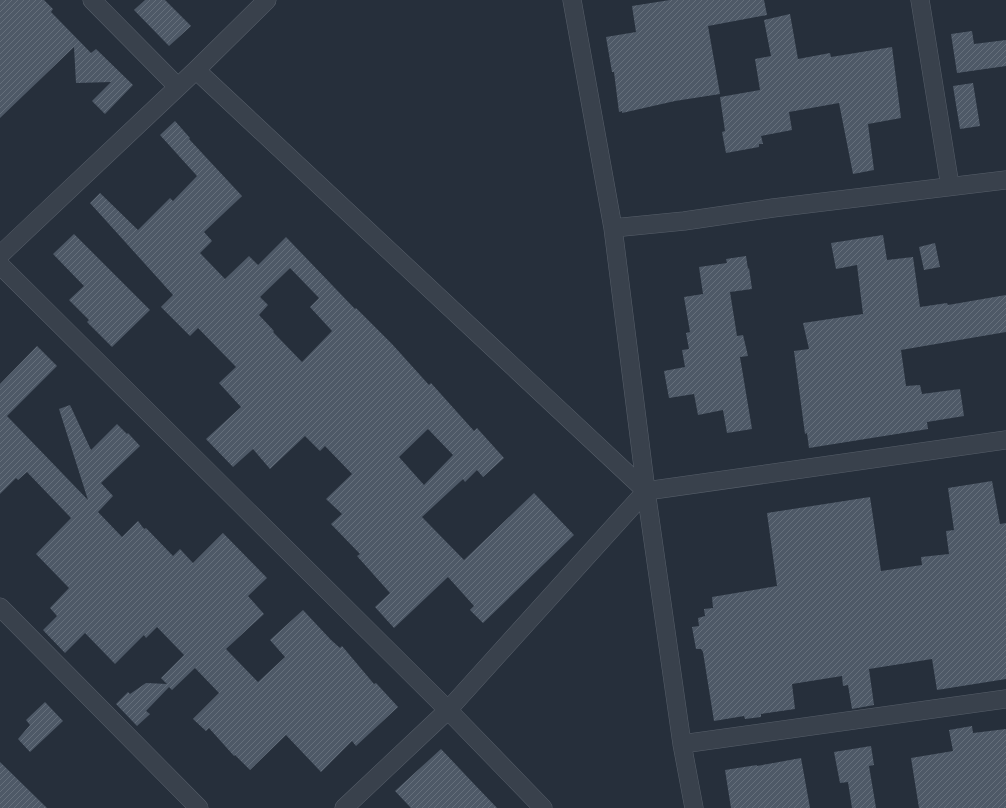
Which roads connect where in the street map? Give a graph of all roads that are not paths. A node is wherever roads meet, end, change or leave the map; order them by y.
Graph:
1 (92, 0) edge
2 (267, 0) edge
3 (572, 0) edge
4 (920, 0) edge
5 (196, 70) junction
6 (178, 87) junction
7 (1006, 180) edge
8 (950, 186) junction
9 (613, 228) junction
10 (0, 255) edge
11 (0, 265) edge
12 (1006, 440) edge
13 (646, 491) junction
14 (0, 607) edge
15 (1006, 699) edge
16 (448, 710) junction
17 (682, 744) junction
18 (199, 808) edge
19 (344, 808) edge
20 (543, 808) edge
21 (694, 808) edge

1 - 6 street
2 - 5 street
3 - 9 street
4 - 8 street
5 - 6 street
5 - 13 street
6 - 10 street
7 - 8 street
8 - 9 street
9 - 13 street
11 - 16 street
12 - 13 street
13 - 16 street
13 - 17 street
14 - 18 street
15 - 17 street
16 - 19 street
16 - 20 street
17 - 21 street

